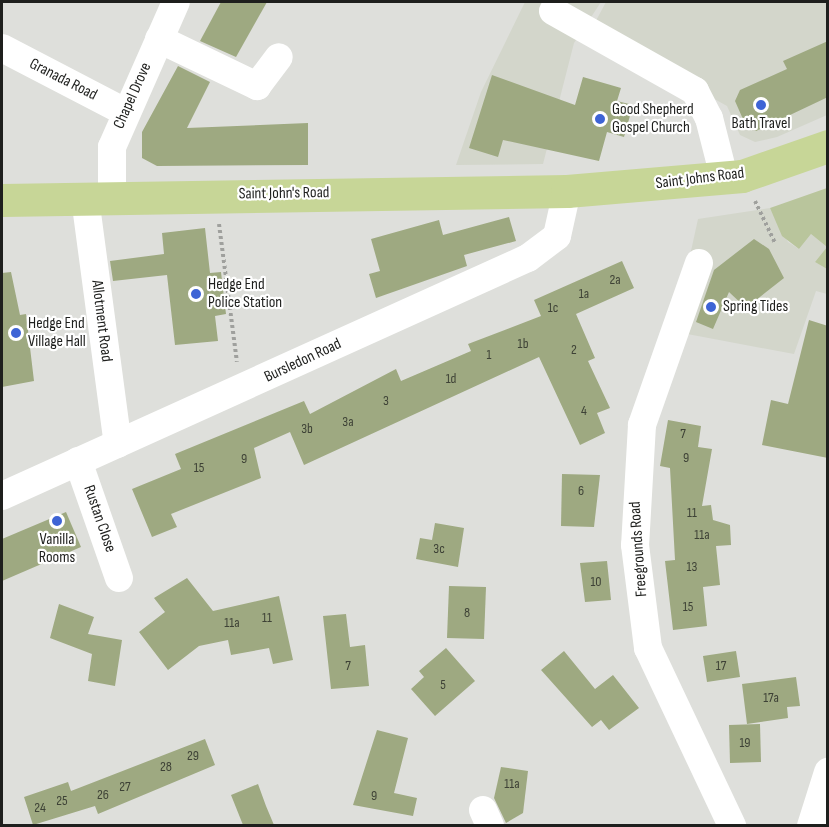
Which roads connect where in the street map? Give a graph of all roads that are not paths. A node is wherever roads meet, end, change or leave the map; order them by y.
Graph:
1 (176, 2) edge
2 (553, 11) dead end
3 (159, 39) junction
4 (2, 48) edge
5 (279, 57) dead end
6 (650, 64) junction
7 (125, 112) junction
8 (828, 146) edge
9 (723, 178) junction
10 (567, 191) junction
11 (98, 196) junction
12 (2, 200) edge
13 (699, 263) dead end
14 (118, 444) junction
15 (78, 461) junction
16 (2, 496) edge
17 (119, 578) dead end
18 (828, 772) edge
19 (732, 825) edge
20 (811, 825) edge

1 - 3 street, Chapel Drove
2 - 6 street
3 - 5 street
3 - 7 street, Chapel Drove
4 - 7 street, Granada Road
6 - 9 street
6 - 9 street
7 - 11 street, Chapel Drove
8 - 9 main road, Saint Johns Road
9 - 10 main road, Saint Johns Road
10 - 11 main road, Saint John's Road
10 - 14 street, Bursledon Road
11 - 12 main road, Saint John's Road
11 - 14 street, Allotment Road
13 - 19 street, Freegrounds Road
14 - 15 street, Bursledon Road
15 - 16 street, Bursledon Road
15 - 17 street, Rustan Close
18 - 20 street

